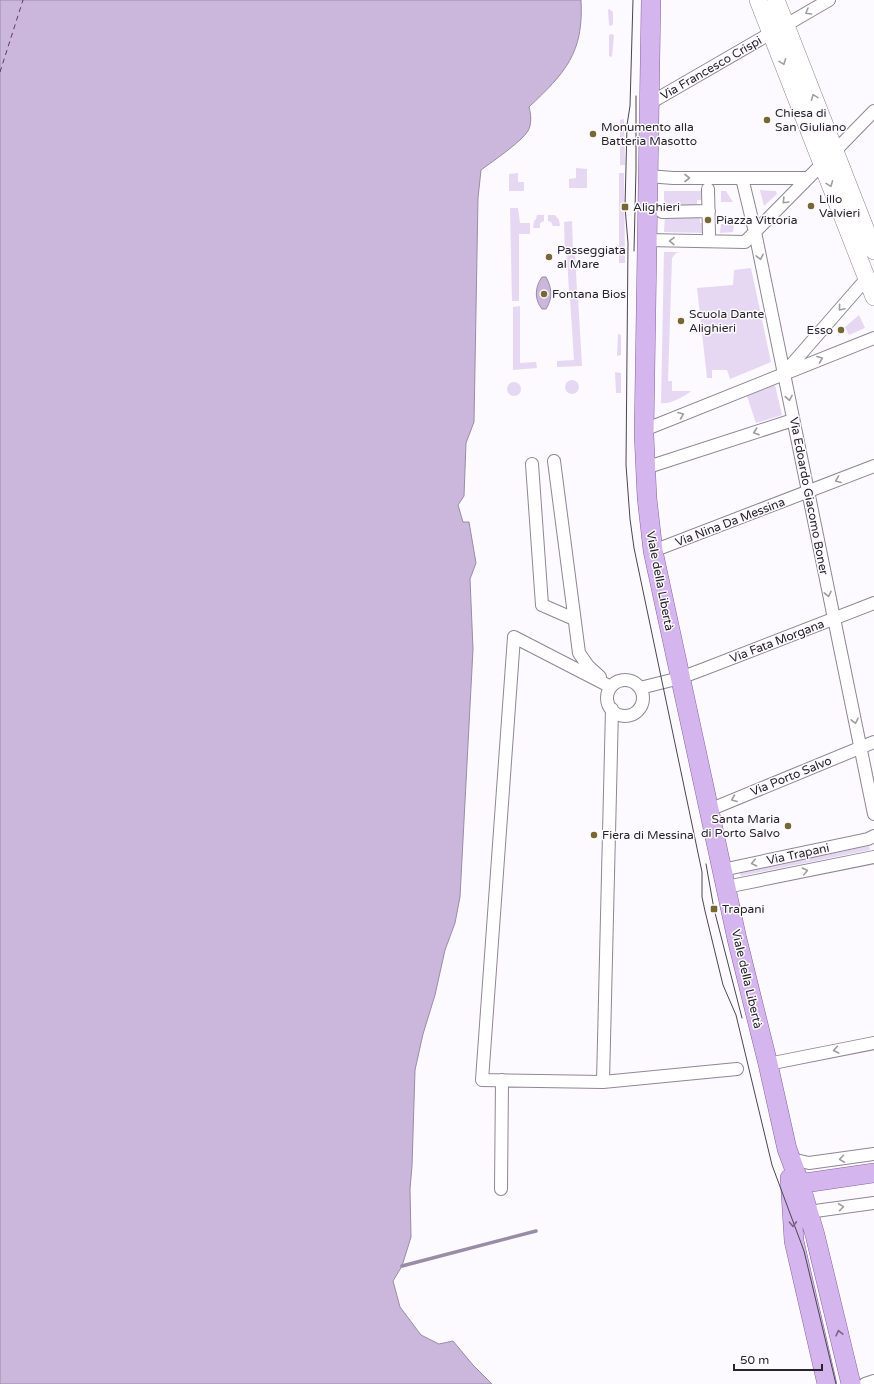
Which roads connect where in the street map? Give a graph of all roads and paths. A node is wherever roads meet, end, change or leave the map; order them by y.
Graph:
1 (651, 0) edge
2 (758, 0) edge
3 (776, 0) edge
4 (829, 0) edge
5 (786, 25) junction
6 (772, 33) junction
7 (650, 103) junction
8 (874, 111) edge
9 (835, 151) junction
10 (822, 164) junction
11 (648, 176) junction
12 (742, 178) junction
13 (807, 178) junction
14 (708, 189) dead end
15 (709, 211) junction
16 (662, 212) dead end
17 (755, 232) junction
18 (709, 234) dead end
19 (647, 240) junction
20 (874, 250) edge
21 (867, 278) junction
22 (874, 297) edge
23 (874, 338) edge
24 (784, 374) junction
25 (793, 420) junction
26 (644, 430) junction
27 (554, 461) dead end
28 (532, 464) dead end
29 (874, 466) edge
30 (645, 468) junction
31 (808, 492) junction
32 (653, 552) junction
33 (874, 603) edge
34 (574, 619) junction
35 (834, 619) junction
36 (680, 678) junction
37 (611, 687) junction
38 (640, 688) junction
39 (612, 709) junction
40 (874, 742) edge
41 (861, 748) junction
42 (709, 810) junction
43 (874, 814) edge
44 (874, 836) edge
45 (874, 857) edge
46 (724, 878) junction
47 (874, 1043) edge
48 (768, 1064) junction
49 (737, 1069) dead end
50 (502, 1080) junction
51 (603, 1082) junction
52 (874, 1154) edge
53 (874, 1173) edge
54 (795, 1175) junction
55 (874, 1184) edge
56 (501, 1189) dead end
57 (874, 1203) edge
58 (808, 1212) junction
59 (874, 1382) edge
60 (827, 1384) edge
61 (851, 1384) edge
62 (865, 1384) edge

1 - 7 main road, Viale della Libertà
2 - 6 main road
3 - 5 main road
4 -> 5 street
9 -> 5 main road
6 - 7 street, Via Francesco Crispi
6 -> 10 main road
7 - 11 main road, Viale della Libertà
8 - 9 street
9 - 20 main road
10 - 13 street
10 -> 21 main road
11 -> 12 street
11 - 19 main road, Viale della Libertà
12 - 13 street
12 - 17 street, Via Edoardo Giacomo Boner
13 -> 17 street
14 - 15 street
15 - 16 street
15 - 18 street
17 -> 19 street
17 -> 24 street, Via Edoardo Giacomo Boner
19 - 26 main road, Viale della Libertà
21 - 22 main road
21 -> 24 street
24 -> 23 street
24 -> 25 street, Via Edoardo Giacomo Boner
26 -> 24 street
25 -> 30 street
25 - 31 street, Via Edoardo Giacomo Boner
26 - 30 main road, Viale della Libertà
27 - 34 street
28 - 34 street
29 -> 31 street, Via Nina Da Messina
30 - 32 main road, Viale della Libertà
31 - 32 street, Via Nina Da Messina
31 -> 35 street, Via Edoardo Giacomo Boner
32 - 36 main road, Viale della Libertà
33 - 35 street, Via Fata Morgana
34 - 37 street
35 - 36 street, Via Fata Morgana
35 -> 41 street, Via Edoardo Giacomo Boner
36 - 38 street, Via Fata Morgana
36 - 42 main road, Viale della Libertà
37 - 38 street
37 - 39 street
37 - 50 street
38 - 39 street
39 - 51 street
40 - 41 street, Via Porto Salvo
41 -> 42 street, Via Porto Salvo
41 - 43 street, Via Edoardo Giacomo Boner
42 - 46 main road, Viale della Libertà
44 -> 46 street, Via Trapani
46 -> 45 street, Via Trapani
46 - 48 main road, Viale della Libertà
47 -> 48 street
48 - 54 main road, Viale della Libertà
49 - 51 street
50 - 51 street
50 - 56 street
52 -> 54 street
53 - 54 main road
54 - 55 main road
54 - 58 main road, Viale della Libertà
54 -> 60 main road, Viale della Libertà
58 -> 57 street
61 -> 58 main road, Viale della Libertà
59 - 62 street

